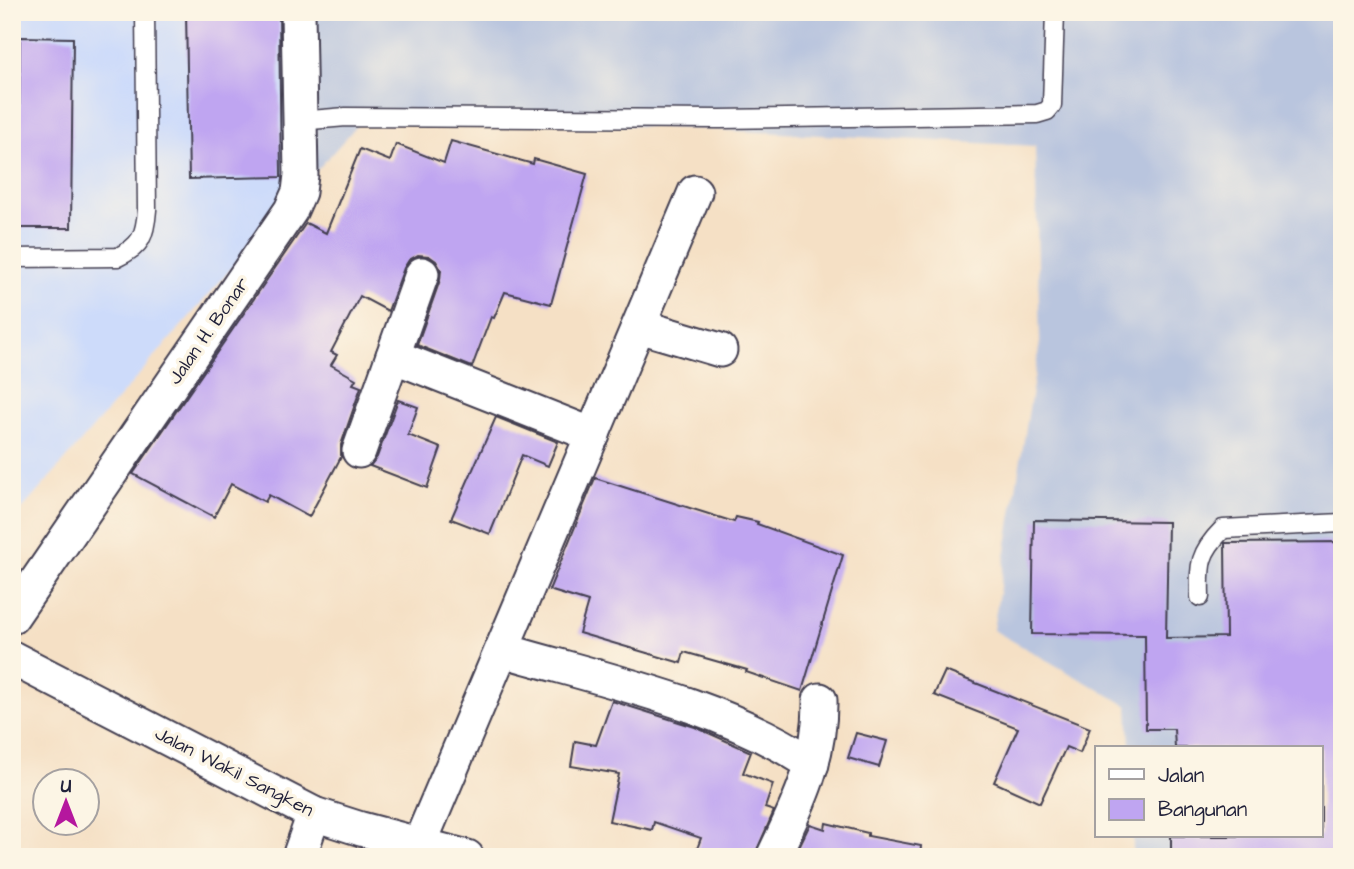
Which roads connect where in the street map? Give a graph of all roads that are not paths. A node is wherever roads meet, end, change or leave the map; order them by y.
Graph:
1 (145, 12) edge
2 (298, 12) edge
3 (1055, 12) edge
4 (299, 121) junction
5 (695, 192) dead end
6 (12, 258) edge
7 (422, 274) dead end
8 (639, 326) junction
9 (720, 350) dead end
10 (393, 356) junction
11 (593, 435) junction
12 (359, 450) dead end
13 (1342, 523) edge
14 (1200, 597) dead end
15 (12, 617) edge
16 (502, 650) junction
17 (12, 658) edge
18 (820, 700) dead end
19 (812, 764) junction
20 (314, 814) junction
21 (419, 845) junction
22 (299, 857) edge
23 (467, 857) edge
24 (773, 857) edge

1 - 6 lane
2 - 4 street, Jalan H. Bonar
3 - 4 lane
4 - 15 street, Jalan H. Bonar
5 - 8 street
7 - 10 street
8 - 9 street
8 - 11 street
10 - 11 street
10 - 12 street
11 - 16 street
13 - 14 lane
16 - 19 street
16 - 21 street
17 - 20 street, Jalan Wakil Sangken
18 - 19 street
19 - 24 street
20 - 21 street, Jalan Wakil Sangken
20 - 22 street
21 - 23 street, Jalan Wakil Sangken

